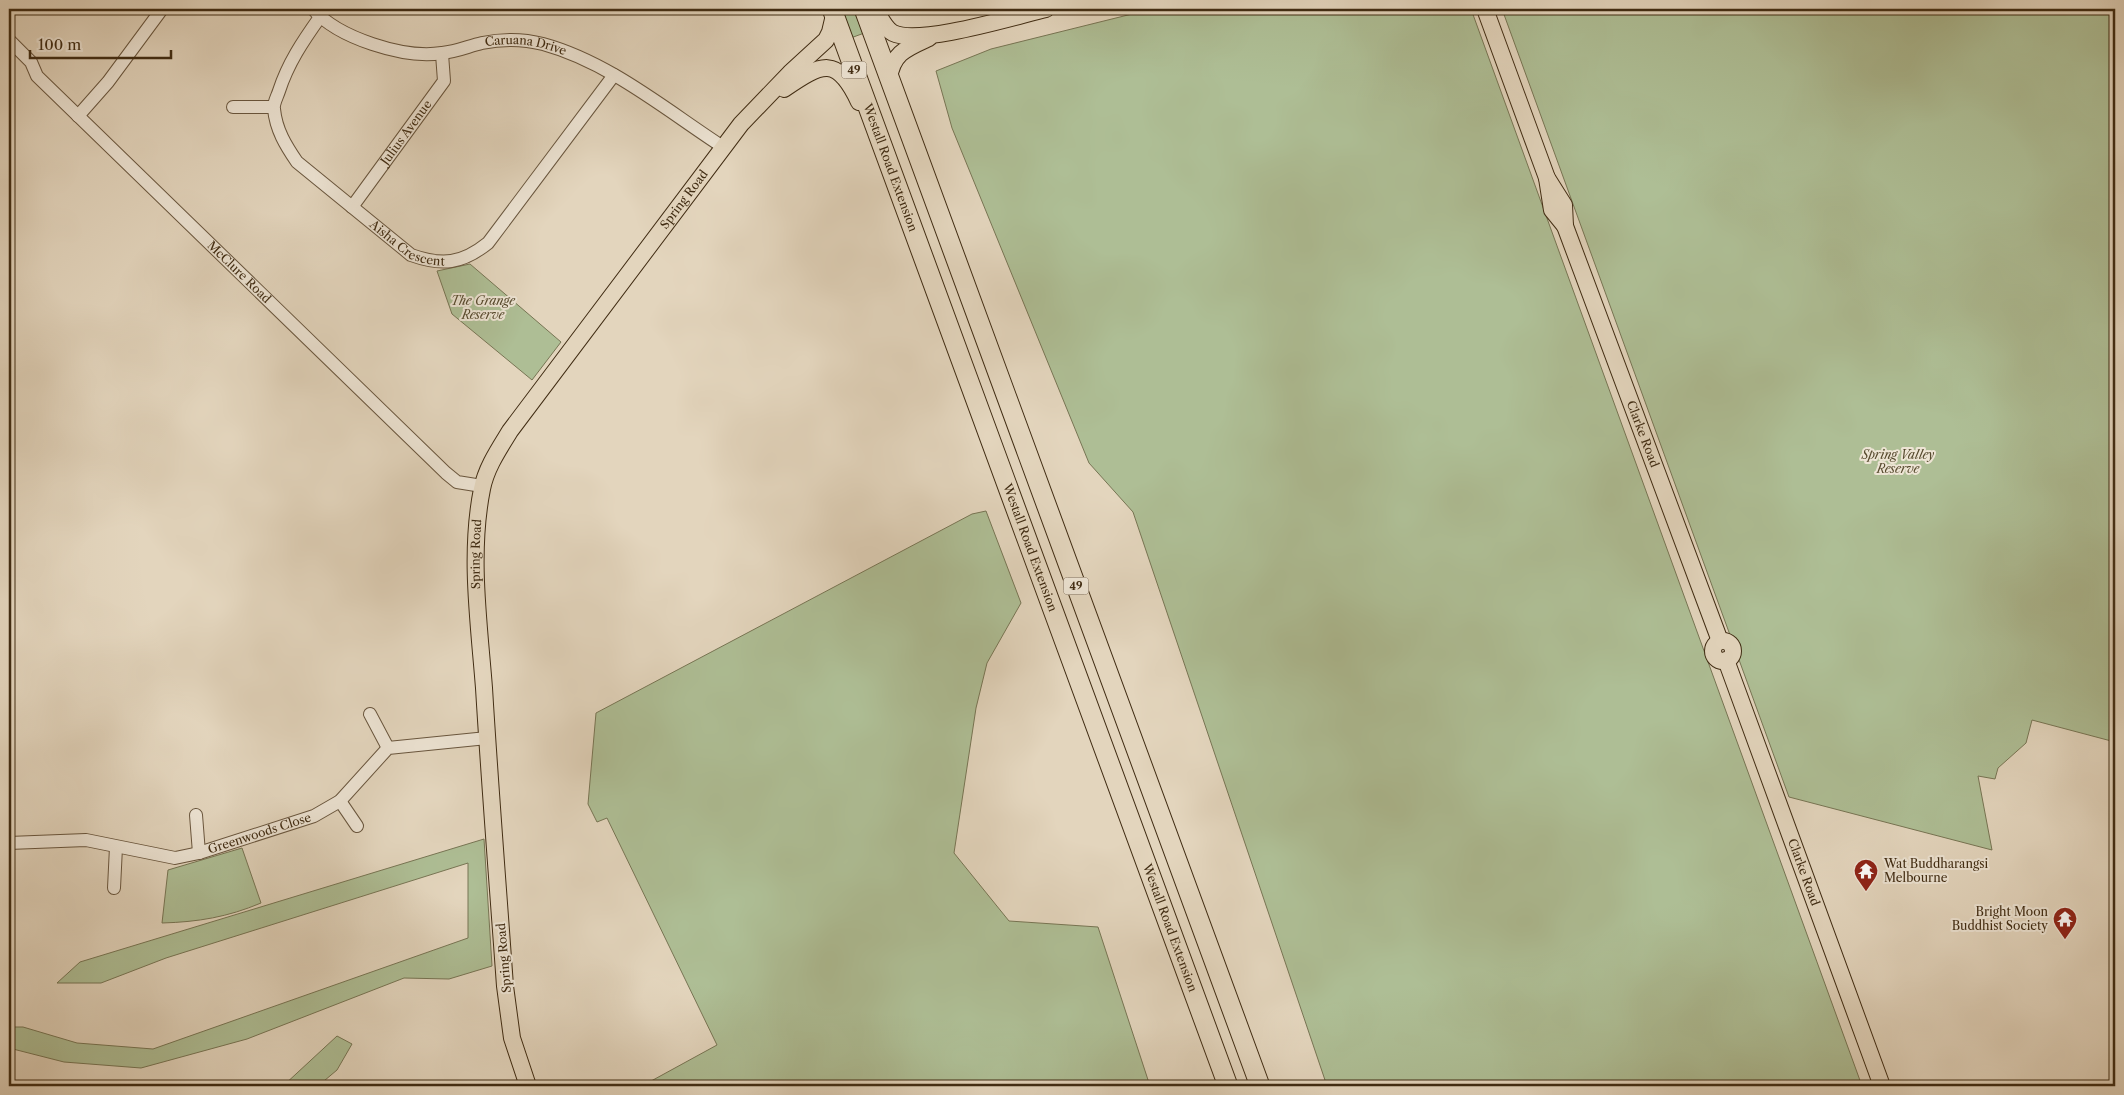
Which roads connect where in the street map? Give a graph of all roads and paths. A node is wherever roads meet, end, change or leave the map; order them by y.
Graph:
1 (864, 9) edge
2 (875, 9) edge
3 (1046, 9) edge
4 (1486, 9) edge
5 (157, 10) edge
6 (1027, 11) edge
7 (833, 12) edge
8 (316, 13) edge
9 (933, 36) junction
10 (9, 40) edge
11 (442, 54) junction
12 (614, 75) junction
13 (890, 80) junction
14 (233, 107) dead end
15 (274, 107) junction
16 (756, 108) junction
17 (78, 116) junction
18 (723, 147) junction
19 (892, 171) junction
20 (352, 206) junction
21 (482, 486) junction
22 (370, 714) dead end
23 (487, 738) junction
24 (388, 748) junction
25 (340, 800) junction
26 (196, 815) dead end
27 (357, 826) dead end
28 (9, 843) edge
29 (116, 847) junction
30 (199, 853) junction
31 (114, 888) dead end
32 (528, 1086) edge
33 (1228, 1086) edge
34 (1260, 1086) edge
35 (1882, 1086) edge

1 - 13 highway, 49
2 - 9 main road
3 - 6 main road
4 - 35 main road, Clarke Road
5 - 17 street
6 - 9 main road
7 - 16 main road, Spring Road
7 - 19 highway, Westall Road Extension / 49
8 - 11 street, Caruana Drive
8 - 15 street, Aisha Crescent
9 - 13 main road
10 - 17 street, McClure Road
11 - 12 street, Caruana Drive
11 - 20 street, Julius Avenue
12 - 18 street, Caruana Drive
12 - 20 street, Aisha Crescent
13 - 34 highway, 49
14 - 15 street
15 - 20 street, Aisha Crescent
16 - 18 main road, Spring Road
16 - 19 main road, Spring Road
17 - 21 street, McClure Road
18 - 21 main road, Spring Road
19 - 33 highway, Westall Road Extension / 49
21 - 23 main road, Spring Road
22 - 24 street
23 - 24 street
23 - 32 main road, Spring Road
24 - 25 street, Greenwoods Close
25 - 27 street
25 - 30 street, Greenwoods Close
26 - 30 street
28 - 29 street, Greenwoods Close
29 - 30 street, Greenwoods Close
29 - 31 street

